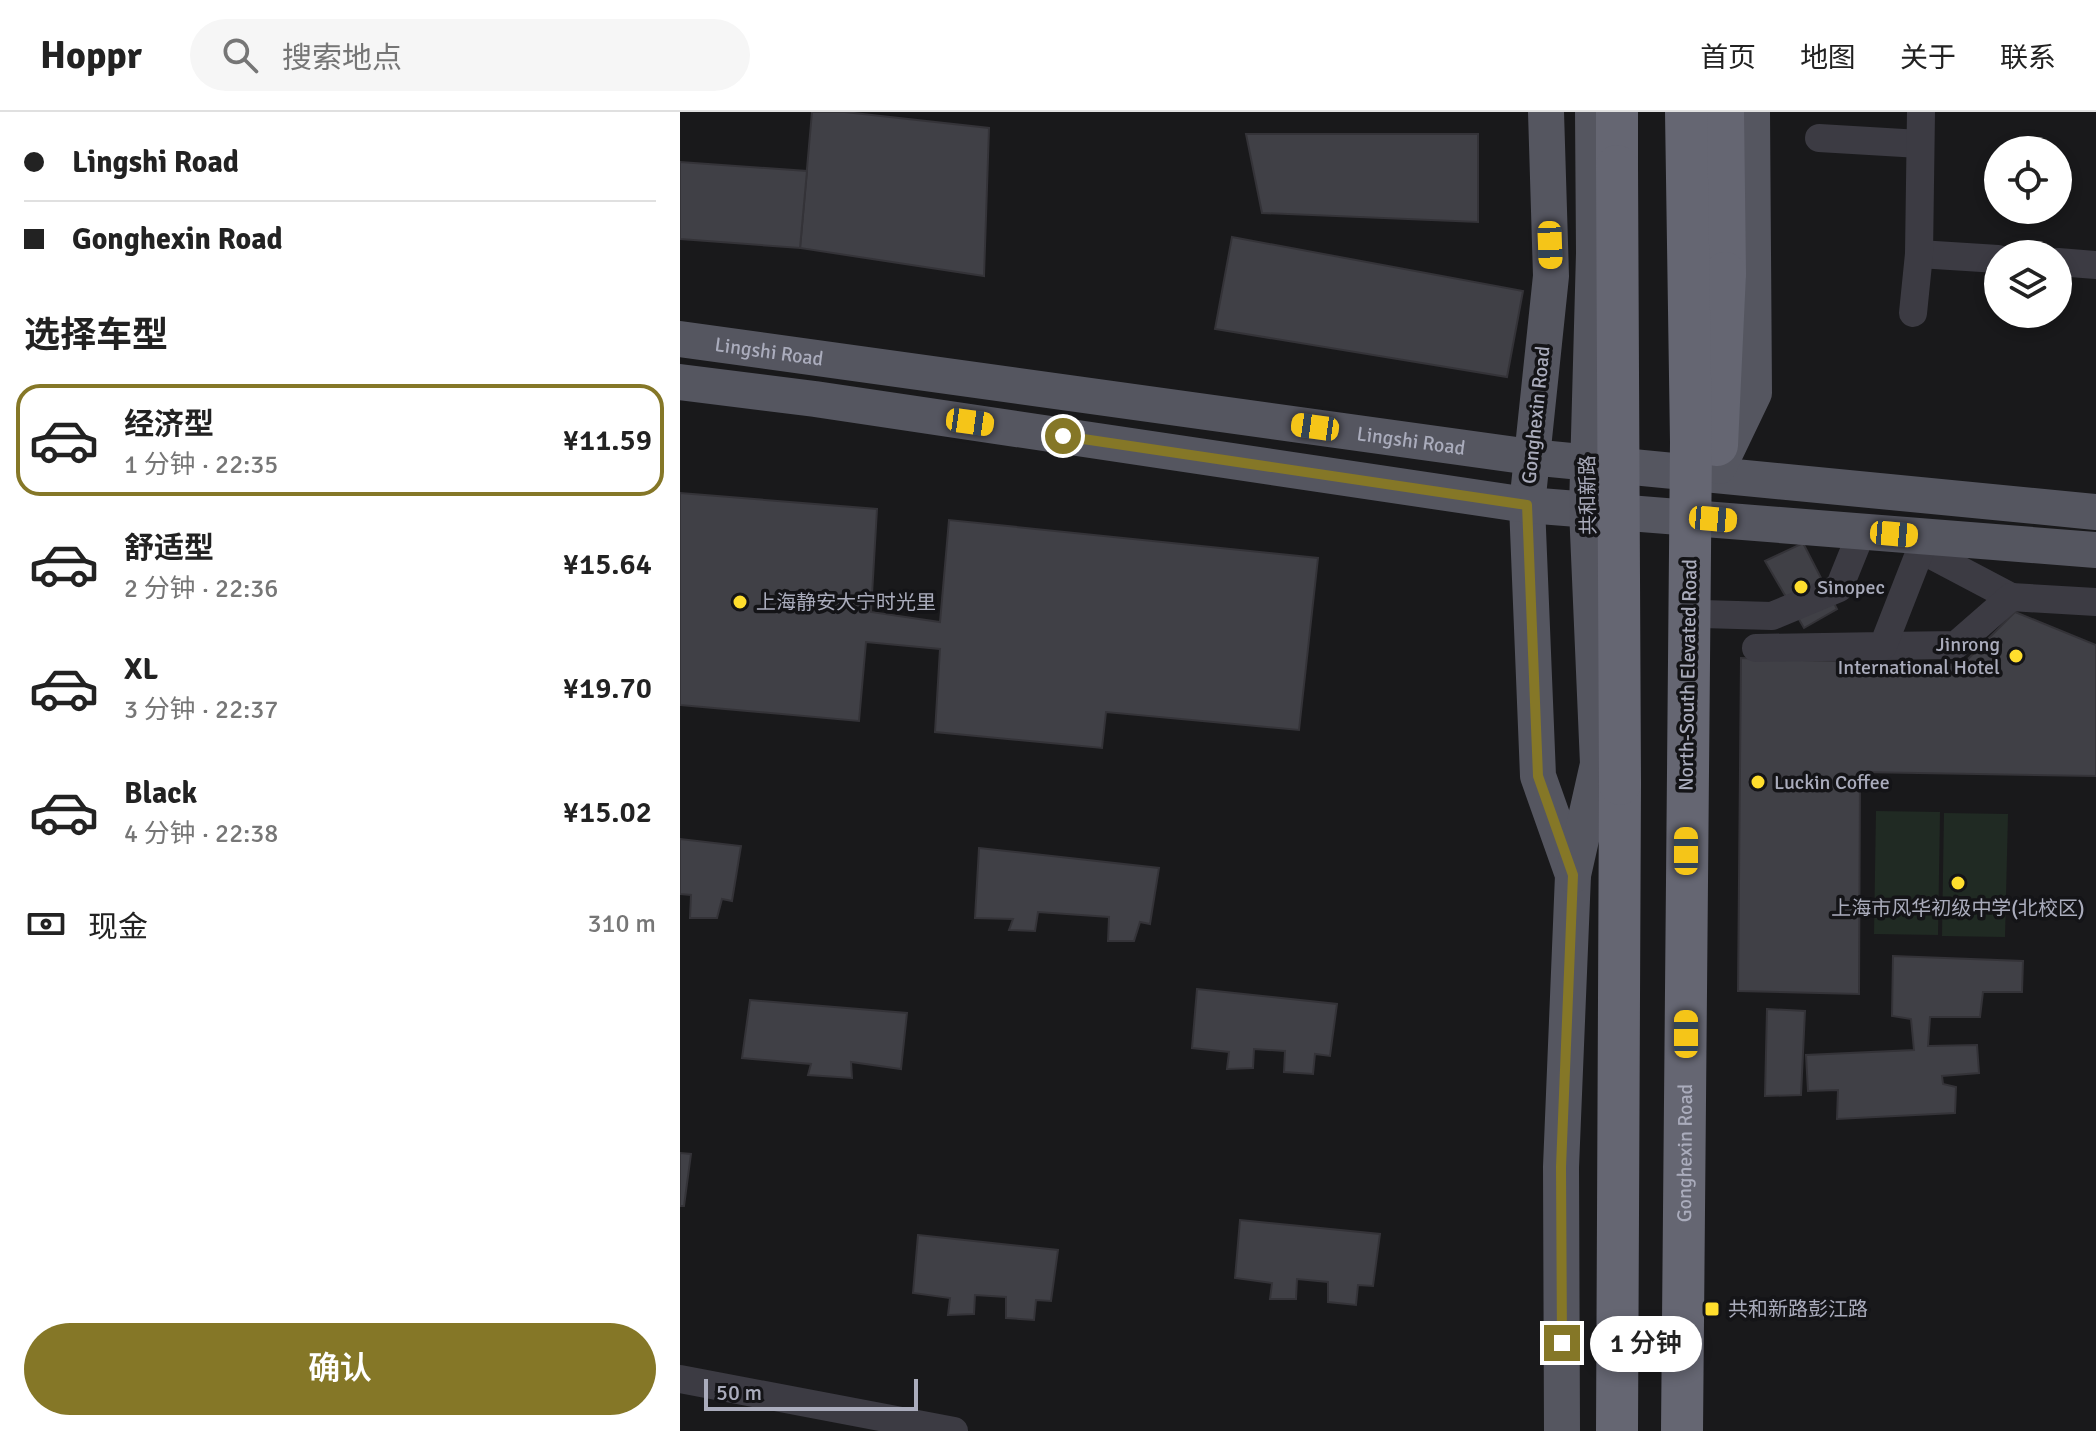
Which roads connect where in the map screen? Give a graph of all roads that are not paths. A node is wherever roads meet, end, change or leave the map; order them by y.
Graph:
1 (1593, 112) edge
2 (1617, 112) edge
3 (1686, 112) edge
4 (1695, 112) edge
5 (1723, 112) edge
6 (1752, 112) edge
7 (1921, 112) edge
8 (1548, 115) edge
9 (1819, 138) dead end
10 (1920, 144) junction
11 (1919, 254) junction
12 (1984, 258) edge
13 (2072, 263) edge
14 (2096, 265) edge
15 (1913, 313) dead end
16 (680, 339) edge
17 (680, 382) edge
18 (1530, 457) junction
19 (1587, 462) junction
20 (1715, 474) junction
21 (1527, 505) junction
22 (1587, 509) junction
23 (2096, 512) edge
24 (1713, 519) junction
25 (1862, 531) junction
26 (1923, 543) junction
27 (2096, 550) edge
28 (2011, 597) junction
29 (2096, 602) edge
30 (1702, 614) junction
31 (1883, 646) junction
32 (1756, 648) dead end
33 (1687, 780) junction
34 (1573, 875) junction
35 (680, 1379) edge
36 (954, 1431) edge
37 (1562, 1431) edge
38 (1617, 1431) edge
39 (1682, 1431) edge
40 (1689, 1431) edge

1 - 19 main road, 共和新路
2 - 38 highway, bridge
3 - 33 highway, North-South Elevated Road, bridge
4 - 20 main road, Gonghexin Road
5 - 33 highway, bridge
6 - 20 main road
7 - 10 street
8 - 18 main road, Gonghexin Road
9 - 10 street
10 - 11 street
11 - 12 street
11 - 15 street
13 - 14 street
16 - 18 main road, Lingshi Road
17 - 21 main road, Lingshi Road
18 - 19 main road, Lingshi Road
18 - 21 main road, Gonghexin Road
19 - 20 main road, Lingshi Road
19 - 22 main road, 共和新路
20 - 23 main road, Lingshi Road
20 - 24 main road, Gonghexin Road
21 - 22 main road, Lingshi Road
21 - 34 main road, Gonghexin Road
22 - 24 main road, Lingshi Road
22 - 34 main road, 共和新路
24 - 25 main road, Lingshi Road
24 - 30 main road, Gonghexin Road
25 - 26 main road, Lingshi Road
25 - 30 street
26 - 27 main road, Lingshi Road
26 - 28 street
26 - 31 street
28 - 29 street
28 - 31 street
30 - 40 main road, Gonghexin Road
31 - 32 street
33 - 39 highway, North-South Elevated Road, bridge
34 - 37 main road, Gonghexin Road
35 - 36 street

